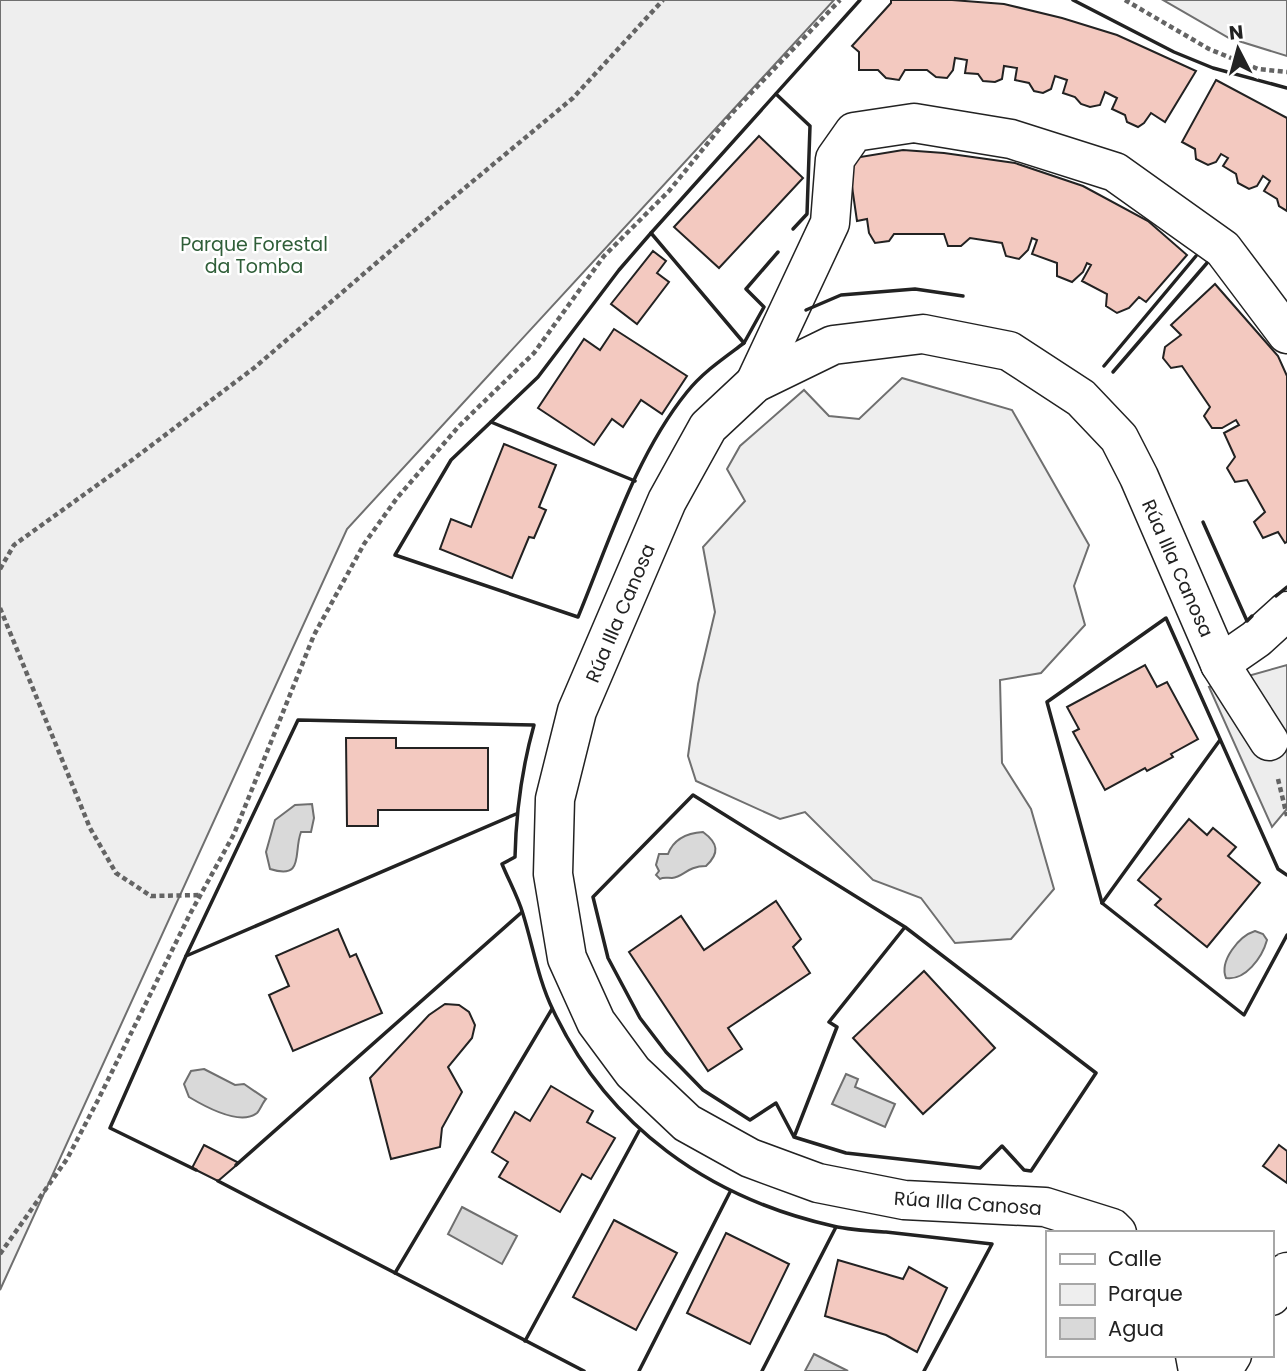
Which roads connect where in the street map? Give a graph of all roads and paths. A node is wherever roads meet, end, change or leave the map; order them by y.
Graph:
1 (663, 0) edge
2 (840, 0) edge
3 (1125, 0) edge
4 (1287, 72) edge
5 (1287, 334) edge
6 (755, 383) junction
7 (0, 569) edge
8 (0, 608) edge
9 (1287, 611) edge
10 (1220, 664) junction
11 (1269, 741) dead end
12 (200, 895) junction
13 (1115, 1231) edge
14 (0, 1254) edge
15 (1287, 1272) edge
16 (1273, 1293) edge

1 - 7 path
2 - 12 path
3 - 4 path
5 - 6 street
6 - 10 street, Rúa Illa Canosa
6 - 13 street, Rúa Illa Canosa
8 - 12 path
9 - 10 street
10 - 11 street, Rúa Illa Canosa
12 - 14 path
15 - 16 street

